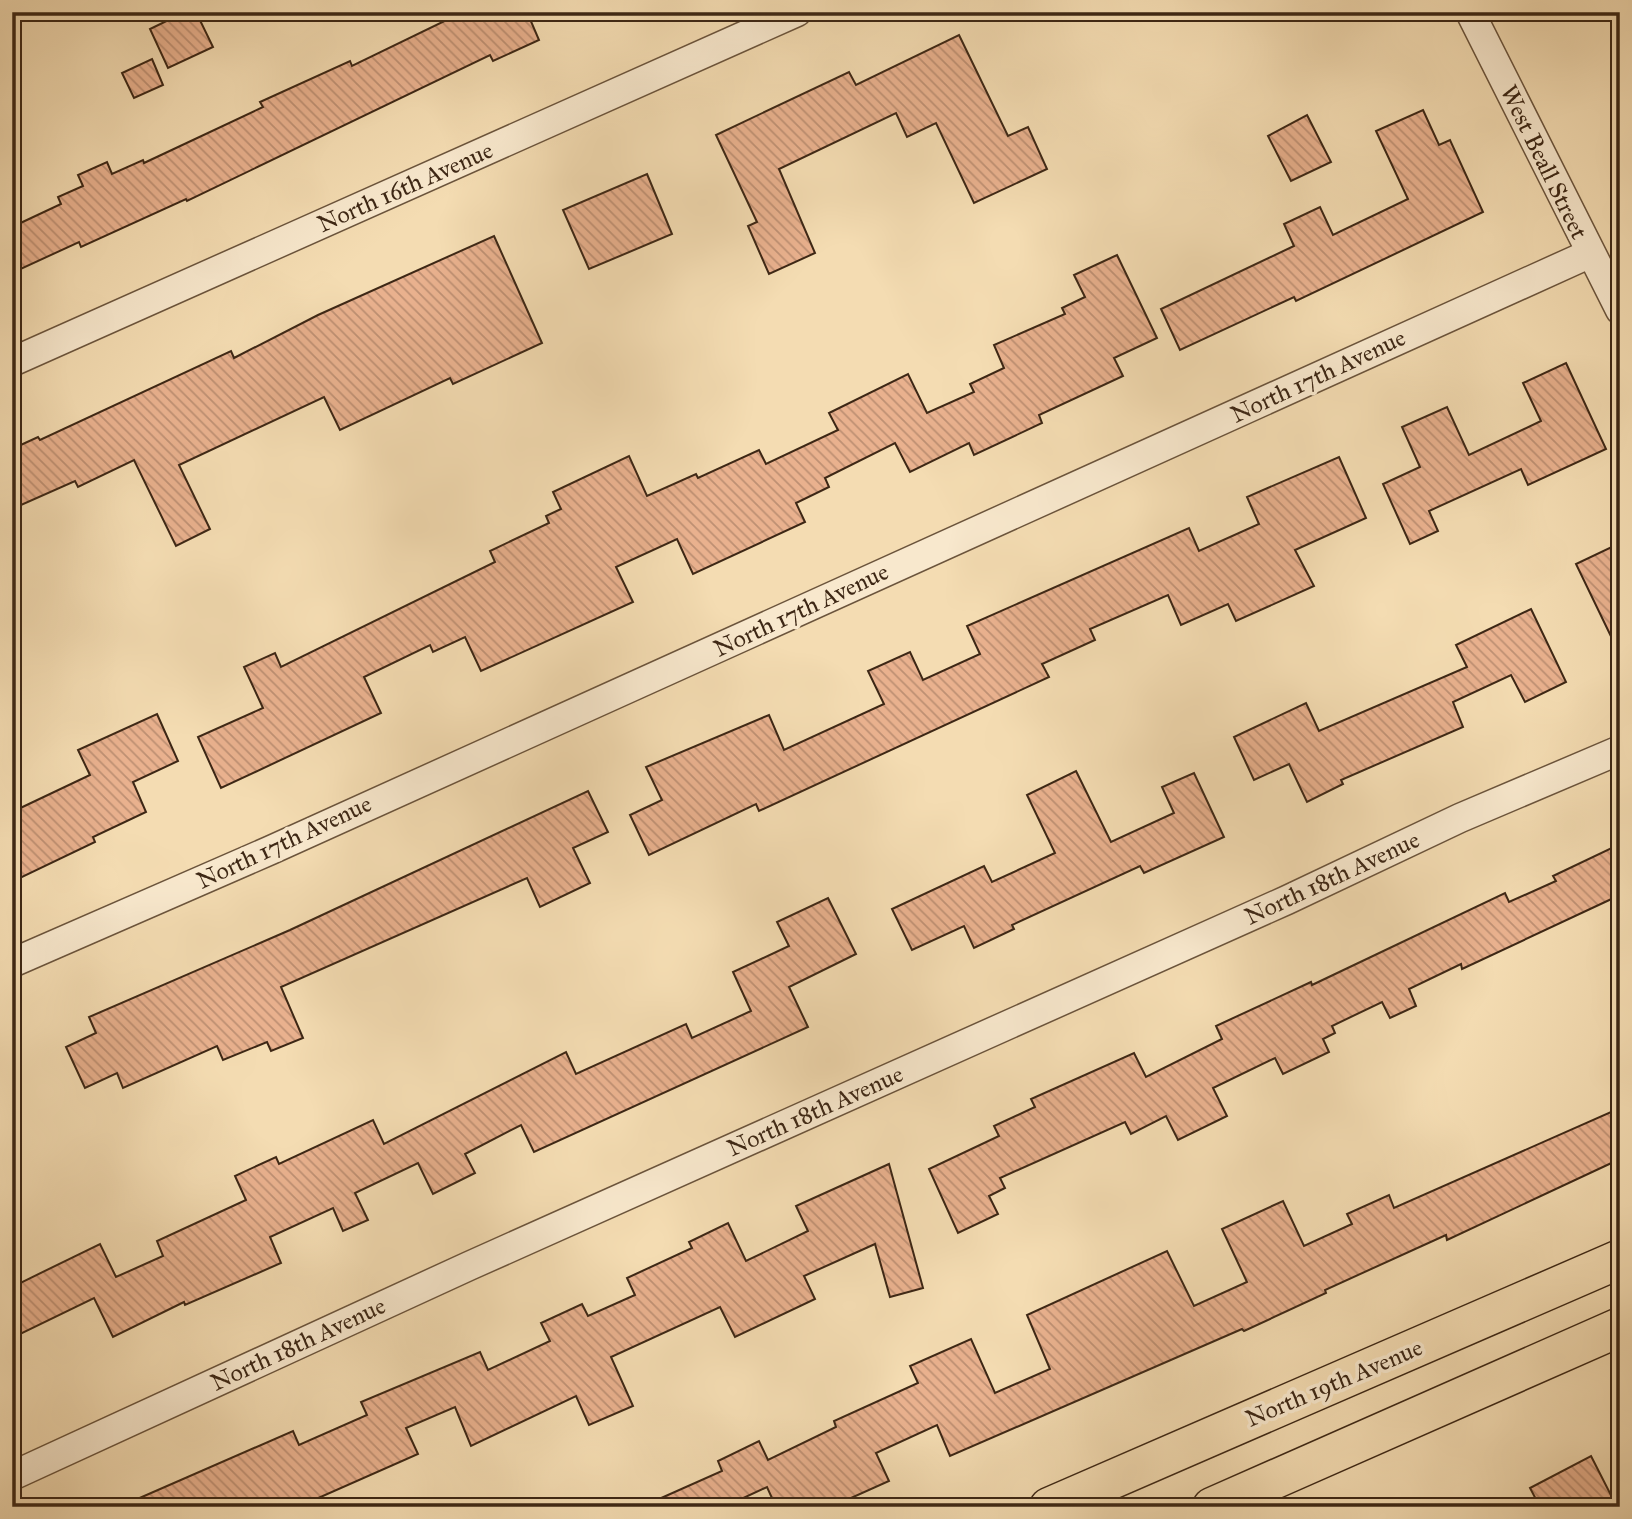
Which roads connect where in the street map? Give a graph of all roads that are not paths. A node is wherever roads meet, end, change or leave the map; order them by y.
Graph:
1 (797, 12) edge
2 (1470, 12) edge
3 (1589, 254) junction
4 (1620, 310) edge
5 (12, 362) edge
6 (1620, 750) edge
7 (12, 963) edge
8 (1620, 1259) edge
9 (1620, 1327) edge
10 (12, 1476) edge
11 (1049, 1507) edge
12 (1212, 1507) edge

1 - 5 street, North 16th Avenue
2 - 3 street, West Beall Street
3 - 4 street, West Beall Street
3 - 7 street, North 17th Avenue
6 - 10 street, North 18th Avenue
8 - 11 main road, North 19th Avenue
9 - 12 main road

